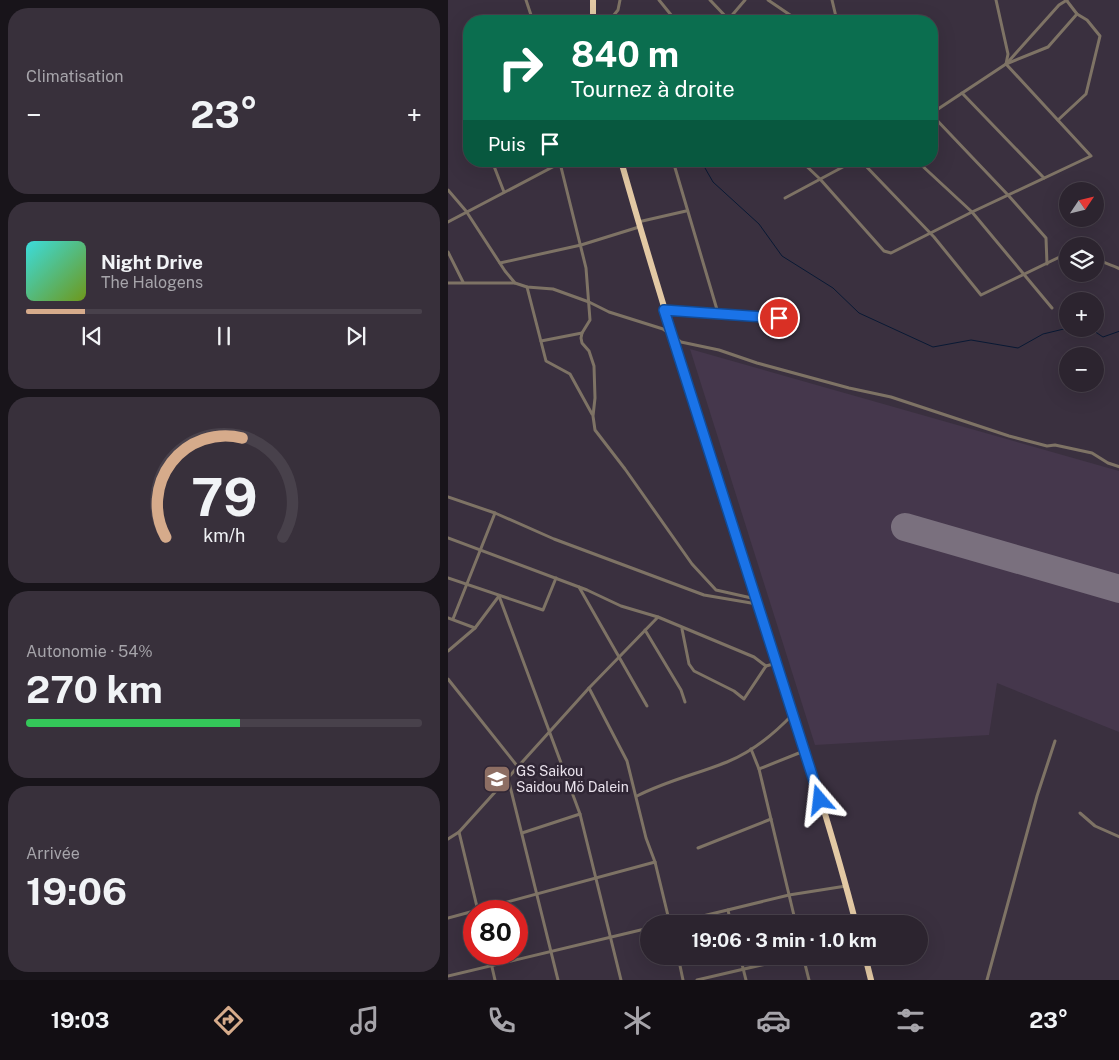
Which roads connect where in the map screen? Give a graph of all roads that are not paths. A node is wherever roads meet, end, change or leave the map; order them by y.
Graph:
1 (526, 0) edge
2 (593, 0) edge
3 (620, 0) edge
4 (659, 0) edge
5 (710, 0) edge
6 (745, 0) edge
7 (768, 0) edge
8 (832, 0) edge
9 (996, 0) edge
10 (1067, 0) edge
11 (1078, 14) junction
12 (531, 15) edge
13 (593, 15) edge
14 (614, 15) edge
15 (671, 15) edge
16 (724, 15) edge
17 (733, 15) edge
18 (790, 15) edge
19 (836, 15) edge
20 (1006, 64) junction
21 (962, 93) junction
22 (938, 110) edge
23 (938, 120) edge
24 (1058, 120) junction
25 (494, 167) edge
26 (552, 167) edge
27 (563, 167) edge
28 (622, 167) edge
29 (675, 167) edge
30 (807, 167) edge
31 (843, 167) edge
32 (868, 167) edge
33 (923, 167) edge
34 (1044, 178) junction
35 (820, 179) junction
36 (448, 190) edge
37 (504, 192) junction
38 (1008, 195) junction
39 (785, 198) dead end
40 (466, 211) junction
41 (686, 211) junction
42 (972, 212) junction
43 (448, 222) edge
44 (639, 224) junction
45 (929, 233) junction
46 (581, 245) junction
47 (448, 252) edge
48 (1059, 258) edge
49 (500, 263) junction
50 (1104, 263) edge
51 (1047, 264) junction
52 (1120, 269) edge
53 (1025, 275) junction
54 (463, 282) junction
55 (448, 283) edge
56 (515, 283) junction
57 (527, 287) junction
58 (589, 302) junction
59 (1052, 308) dead end
60 (664, 310) junction
61 (718, 313) junction
62 (779, 318) dead end
63 (582, 333) junction
64 (671, 334) junction
65 (541, 341) junction
66 (593, 416) junction
67 (1120, 467) edge
68 (448, 497) edge
69 (495, 513) junction
70 (448, 538) edge
71 (480, 550) junction
72 (448, 578) edge
73 (556, 578) junction
74 (466, 584) junction
75 (579, 587) junction
76 (499, 596) junction
77 (757, 601) junction
78 (658, 617) junction
79 (448, 618) edge
80 (453, 619) junction
81 (475, 628) junction
82 (682, 628) junction
83 (645, 630) junction
84 (448, 651) edge
85 (619, 657) junction
86 (777, 663) junction
87 (766, 666) junction
88 (448, 679) edge
89 (589, 688) junction
90 (685, 702) dead end
91 (647, 706) dead end
92 (793, 714) junction
93 (550, 732) junction
94 (1055, 741) dead end
95 (751, 749) junction
96 (805, 750) junction
97 (518, 767) junction
98 (759, 769) junction
99 (508, 778) junction
100 (637, 797) junction
101 (1080, 813) dead end
102 (580, 814) junction
103 (771, 819) junction
104 (459, 832) junction
105 (522, 833) junction
106 (1120, 837) edge
107 (448, 839) edge
108 (698, 848) dead end
109 (656, 862) junction
110 (597, 878) junction
111 (846, 886) junction
112 (536, 894) junction
113 (789, 895) junction
114 (474, 900) edge
115 (515, 900) edge
116 (728, 910) junction
117 (463, 914) edge
118 (668, 915) edge
119 (707, 915) edge
120 (729, 915) edge
121 (794, 915) edge
122 (854, 915) edge
123 (448, 918) edge
124 (640, 930) edge
125 (611, 938) junction
126 (550, 952) junction
127 (680, 965) edge
128 (743, 965) edge
129 (762, 965) edge
130 (805, 965) edge
131 (867, 965) edge
132 (492, 966) junction
133 (744, 969) junction
134 (448, 976) edge
135 (495, 980) edge
136 (558, 980) edge
137 (621, 980) edge
138 (683, 980) edge
139 (698, 980) edge
140 (746, 980) edge
141 (809, 980) edge
142 (871, 980) edge
143 (987, 980) edge

1 - 12 street
2 - 13 highway
3 - 14 street
4 - 15 street
5 - 16 street
6 - 17 street
7 - 18 street
8 - 19 street
9 - 20 street
10 - 11 street
10 - 20 street
11 - 20 street
11 - 24 street
20 - 21 street
20 - 24 street
21 - 22 street
21 - 34 street
23 - 38 street
24 - 34 street
25 - 37 street
26 - 37 street
27 - 46 street
28 - 44 highway
29 - 41 street
30 - 35 street
31 - 35 street
32 - 45 street
33 - 42 street
34 - 38 street
35 - 39 street
35 - 45 street
36 - 40 street
37 - 40 street
38 - 42 street
38 - 51 street
40 - 43 street
40 - 49 street
41 - 44 street
41 - 61 street
42 - 45 street
42 - 53 street
44 - 46 street
44 - 60 highway
45 - 53 street
46 - 49 street
46 - 58 street
47 - 54 street
48 - 51 street
49 - 56 street
50 - 52 street
51 - 53 street
53 - 59 street
54 - 55 street
54 - 56 street
56 - 57 street
57 - 58 street
57 - 65 street
58 - 63 street
58 - 64 street
60 - 61 street
60 - 64 highway
61 - 62 street
63 - 65 street
63 - 66 street
64 - 67 street
64 - 77 highway
65 - 66 street
66 - 77 street
68 - 69 street
69 - 71 street
69 - 77 street
70 - 71 street
71 - 73 street
71 - 74 street
72 - 74 street
73 - 75 street
73 - 76 street
74 - 76 street
74 - 80 street
75 - 78 street
75 - 85 street
76 - 81 street
76 - 93 street
77 - 86 highway
78 - 82 street
78 - 83 street
79 - 80 street
80 - 81 street
81 - 84 street
82 - 87 street
82 - 87 street
83 - 85 street
83 - 90 street
85 - 89 street
85 - 91 street
86 - 87 street
86 - 92 highway
88 - 97 street
89 - 93 street
89 - 100 street
92 - 95 street
92 - 96 highway
93 - 97 street
93 - 102 street
94 - 143 street
95 - 98 street
95 - 100 street
96 - 98 street
96 - 111 highway
97 - 99 street
98 - 103 street
99 - 104 street
99 - 105 street
100 - 109 street
101 - 106 street
102 - 105 street
102 - 110 street
103 - 108 street
103 - 113 street
104 - 107 street
104 - 114 street
105 - 112 street
109 - 110 street
109 - 118 street
110 - 112 street
110 - 125 street
111 - 113 street
111 - 122 highway
112 - 115 street
112 - 126 street
113 - 116 street
113 - 121 street
116 - 119 street
116 - 120 street
117 - 123 street
124 - 125 street
125 - 126 street
125 - 137 street
126 - 132 street
126 - 136 street
127 - 138 street
128 - 133 street
129 - 133 street
130 - 141 street
131 - 142 highway
132 - 134 street
132 - 135 street
133 - 139 street
133 - 140 street

